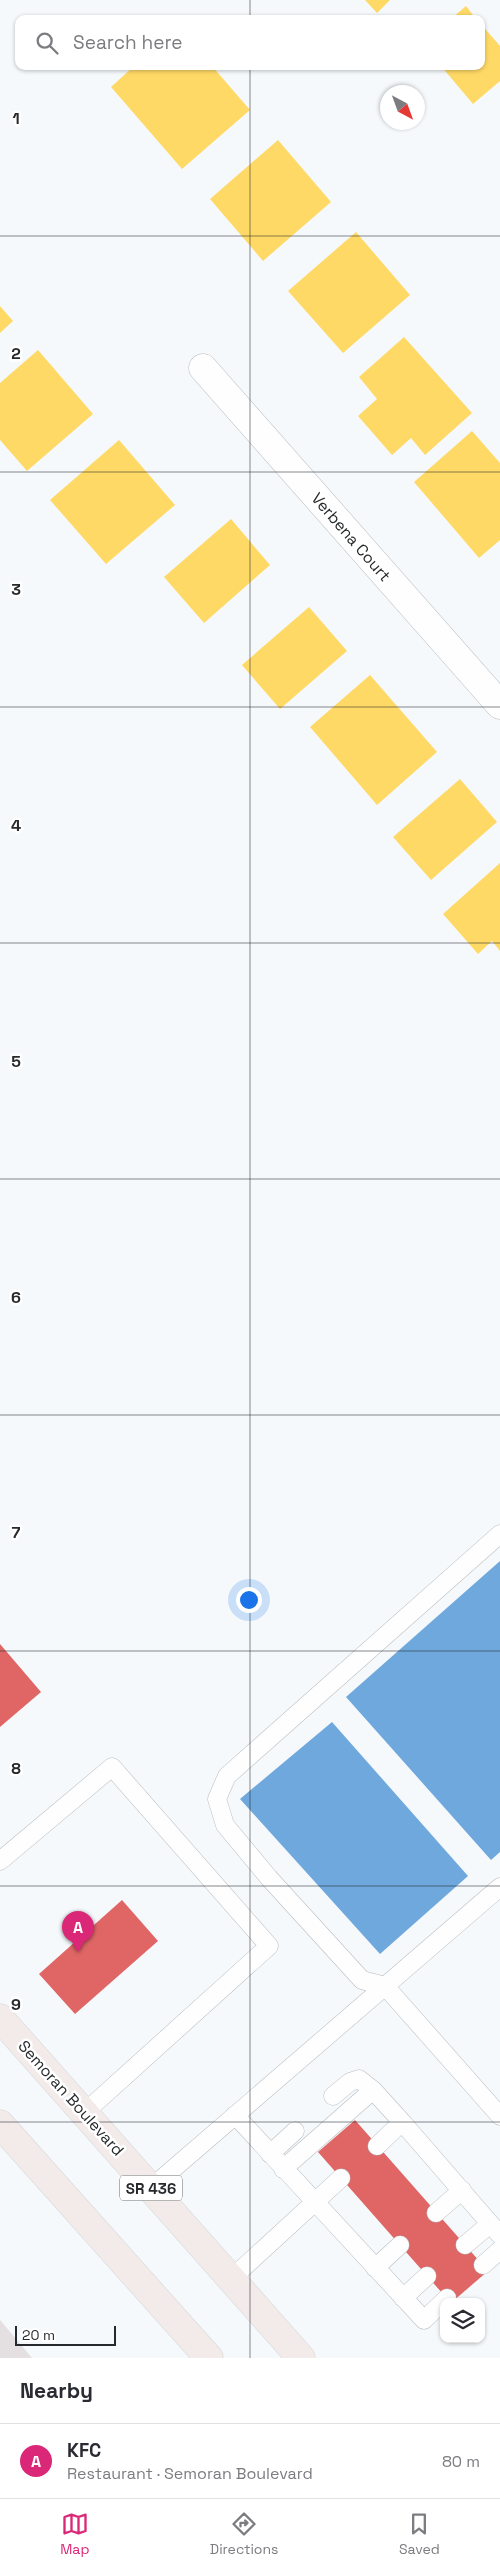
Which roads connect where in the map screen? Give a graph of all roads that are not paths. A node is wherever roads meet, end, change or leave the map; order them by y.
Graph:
1 (203, 368) dead end
2 (500, 705) edge
3 (500, 1534) edge
4 (0, 1860) edge
5 (500, 1887) edge
6 (385, 1986) junction
7 (0, 2018) edge
8 (373, 2090) junction
9 (333, 2096) dead end
10 (84, 2113) junction
11 (235, 2115) junction
12 (500, 2116) edge
13 (402, 2122) junction
14 (0, 2124) edge
15 (295, 2131) dead end
16 (377, 2146) dead end
17 (270, 2154) junction
18 (284, 2169) junction
19 (341, 2178) dead end
20 (151, 2188) junction
21 (462, 2190) junction
22 (314, 2203) junction
23 (436, 2213) dead end
24 (495, 2229) edge
25 (400, 2245) dead end
26 (465, 2245) dead end
27 (500, 2250) edge
28 (483, 2265) dead end
29 (375, 2268) junction
30 (427, 2276) dead end
31 (230, 2279) junction
32 (403, 2298) junction
33 (440, 2305) edge
34 (208, 2358) edge
35 (301, 2358) edge

1 - 2 street, Verbena Court
3 - 6 lane
4 - 10 lane
5 - 6 lane
6 - 11 lane
6 - 12 lane
7 - 10 main road, Semoran Boulevard / SR 436
8 - 9 lane
8 - 13 lane
8 - 18 lane
10 - 20 main road, Semoran Boulevard / SR 436
11 - 17 lane
11 - 20 lane
13 - 16 lane
13 - 21 lane
14 - 34 main road
15 - 17 lane
17 - 18 lane
18 - 22 lane
19 - 22 lane
20 - 31 main road, Semoran Boulevard / SR 436
21 - 23 lane
21 - 24 lane
22 - 29 lane
22 - 31 lane
24 - 26 lane
25 - 29 lane
27 - 28 lane
29 - 32 lane
30 - 32 lane
31 - 35 main road, Semoran Boulevard / SR 436
32 - 33 lane

